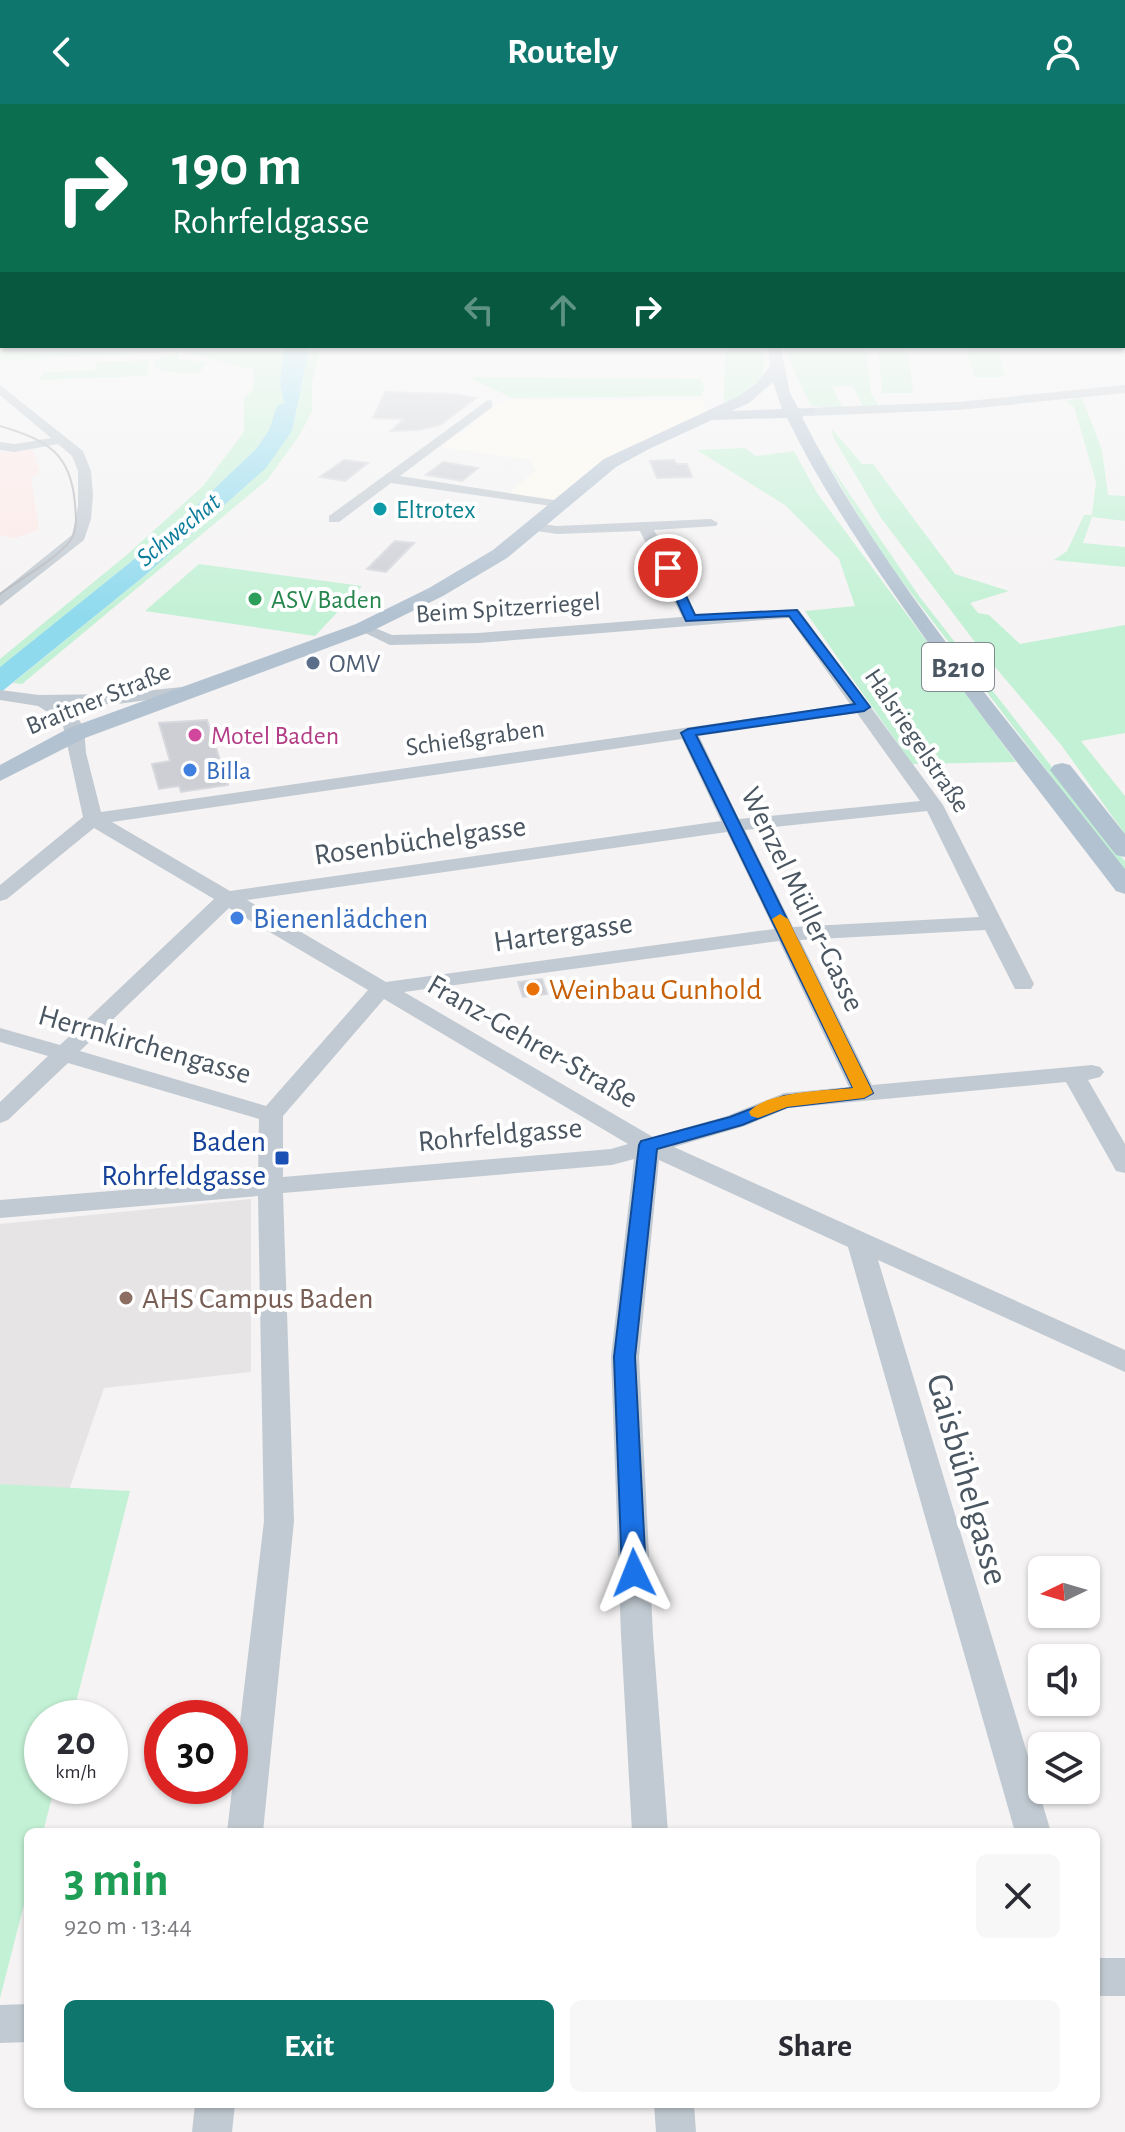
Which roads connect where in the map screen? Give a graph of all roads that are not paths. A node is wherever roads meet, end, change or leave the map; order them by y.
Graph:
1 (44, 426) edge
2 (459, 426) edge
3 (688, 426) edge
4 (802, 426) edge
5 (804, 426) edge
6 (61, 440) junction
7 (0, 446) edge
8 (389, 479) junction
9 (560, 505) junction
10 (334, 519) dead end
11 (711, 523) dead end
12 (645, 526) junction
13 (535, 527) junction
14 (0, 601) edge
15 (691, 619) junction
16 (800, 620) joint
17 (363, 628) junction
18 (976, 660) dead end
19 (994, 683) dead end
20 (194, 689) junction
21 (1, 695) edge
22 (36, 700) junction
23 (864, 707) junction
24 (77, 733) junction
25 (688, 733) junction
26 (23, 759) junction
27 (79, 759) junction
28 (0, 774) edge
29 (933, 805) junction
30 (93, 819) junction
31 (733, 825) junction
32 (1125, 850) edge
33 (1125, 886) edge
34 (0, 895) edge
35 (228, 897) junction
36 (990, 923) junction
37 (787, 934) junction
38 (1023, 984) dead end
39 (381, 989) junction
40 (0, 1035) edge
41 (62, 1054) junction
42 (864, 1093) junction
43 (0, 1115) edge
44 (271, 1115) junction
45 (648, 1145) junction
46 (1125, 1165) edge
47 (270, 1186) junction
48 (0, 1209) edge
49 (859, 1240) junction
50 (1125, 1362) edge
51 (245, 1828) edge
52 (650, 1828) edge
53 (1032, 1828) edge
54 (1100, 1977) edge
55 (1125, 1977) edge
56 (24, 2023) edge
57 (0, 2024) edge
58 (215, 2108) edge
59 (674, 2108) edge
60 (212, 2132) edge
61 (676, 2132) edge

1 - 6 street
2 - 8 street
3 - 9 main road, Braitner Straße
4 - 33 main road, B210
5 - 18 main road, B210
6 - 7 street
6 - 14 street
8 - 9 street
8 - 10 street
9 - 13 main road, Braitner Straße
11 - 12 street
12 - 13 street
12 - 15 street
13 - 17 main road, Braitner Straße
15 - 16 street, Beim Spitzerriegel
15 - 17 street, Beim Spitzerriegel
16 - 23 street, Halsriegelstraße
17 - 20 main road, Braitner Straße
19 - 32 main road, B210
20 - 22 street
20 - 24 main road, Braitner Straße
21 - 22 street
22 - 24 street
23 - 25 street, Schießgraben
23 - 29 street, Halsriegelstraße
24 - 26 main road, Braitner Straße
24 - 27 street
25 - 30 street, Schießgraben
25 - 31 street, Wenzel Müller-Gasse
26 - 27 street, Braitner Straße
26 - 28 main road, Braitner Straße
27 - 30 street
29 - 31 street, Rosenbüchelgasse
29 - 36 street, Halsriegelstraße
30 - 34 street
30 - 35 street, Franz-Gehrer-Straße
31 - 35 street, Rosenbüchelgasse
31 - 37 street, Wenzel Müller-Gasse
35 - 39 street, Franz-Gehrer-Straße
35 - 41 street
36 - 37 street, Hartergasse
36 - 38 street, Halsriegelstraße
37 - 39 street, Hartergasse
37 - 42 street, Wenzel Müller-Gasse
39 - 44 street
39 - 45 street, Franz-Gehrer-Straße
40 - 41 street, Herrnkirchengasse
41 - 43 street
41 - 44 street, Herrnkirchengasse
42 - 45 street, Rohrfeldgasse
42 - 46 street, Rohrfeldgasse
44 - 47 street
45 - 47 street, Rohrfeldgasse
45 - 49 street, Franz-Gehrer-Straße
45 - 52 street
47 - 48 street, Rohrfeldgasse
47 - 51 street
49 - 50 street, Franz-Gehrer-Straße
49 - 53 street, Gaisbühelgasse
54 - 55 street
56 - 57 street
58 - 60 street
59 - 61 street

